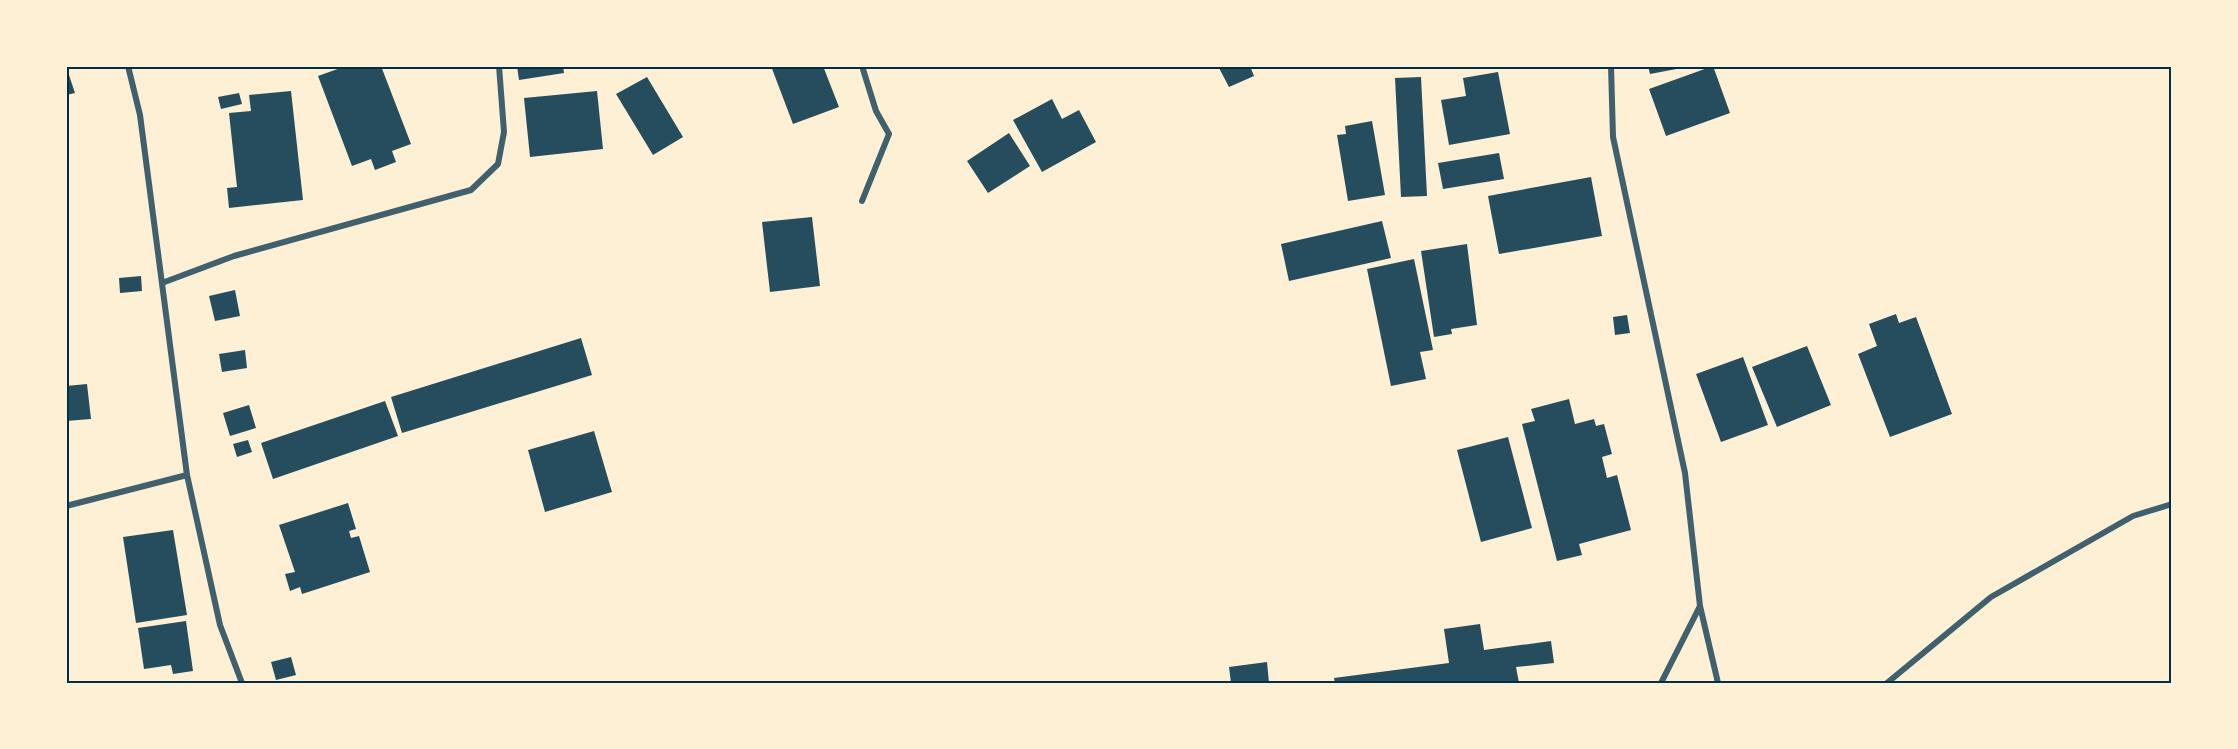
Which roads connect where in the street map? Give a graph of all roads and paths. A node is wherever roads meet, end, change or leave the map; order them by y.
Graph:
1 (128, 66) edge
2 (499, 66) edge
3 (862, 66) edge
4 (1611, 66) edge
5 (862, 201) dead end
6 (162, 283) junction
7 (187, 475) junction
8 (2172, 504) edge
9 (66, 506) edge
10 (1700, 606) junction
11 (242, 683) edge
12 (1661, 683) edge
13 (1718, 683) edge
14 (1887, 683) edge

1 - 6 street
2 - 6 street
3 - 5 street
4 - 10 street
6 - 7 street
7 - 9 street
7 - 11 street
8 - 14 street
10 - 12 street
10 - 13 street

